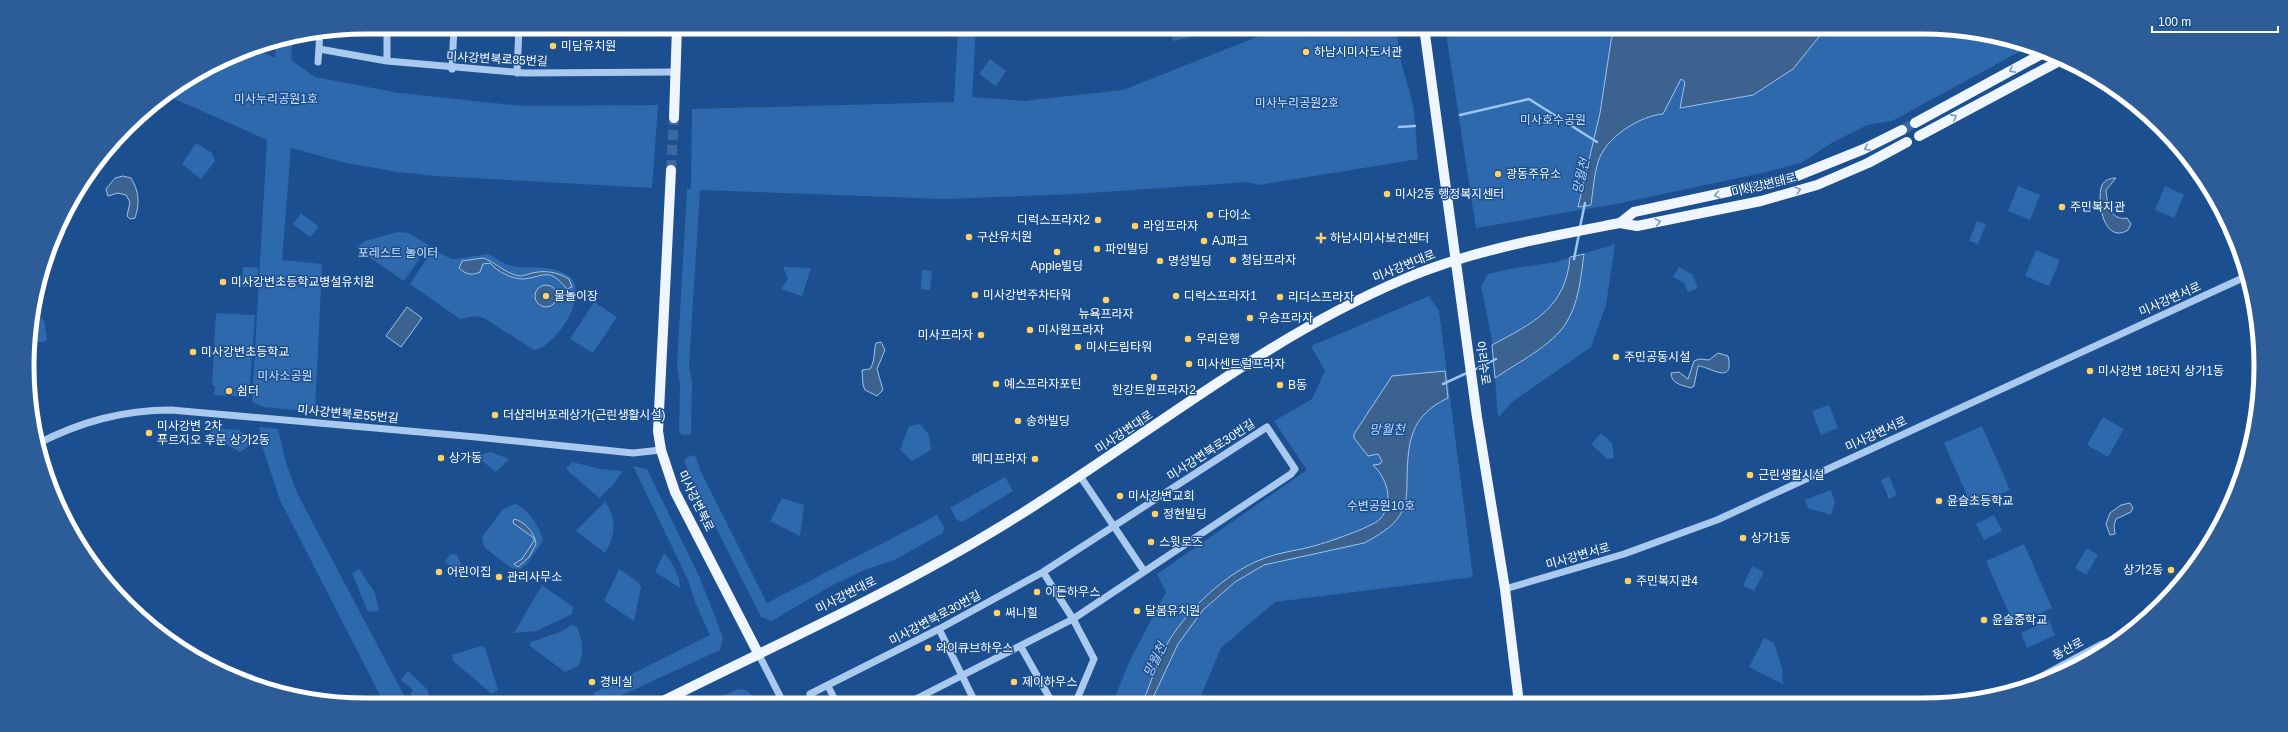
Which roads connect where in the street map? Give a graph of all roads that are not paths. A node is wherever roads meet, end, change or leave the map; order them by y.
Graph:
1 (387, 34) edge
2 (454, 34) edge
3 (519, 34) edge
4 (677, 34) edge
5 (680, 34) edge
6 (1425, 34) edge
7 (320, 37) edge
8 (678, 48) junction
9 (319, 49) junction
10 (2039, 55) edge
11 (387, 61) junction
12 (318, 62) dead end
13 (2057, 62) edge
14 (452, 69) junction
15 (676, 72) junction
16 (517, 73) junction
17 (674, 118) tunnel mouth
18 (1915, 123) tunnel mouth
19 (1902, 130) tunnel mouth
20 (1919, 136) dead end
21 (1907, 142) tunnel mouth
22 (671, 170) tunnel mouth
23 (1620, 223) junction
24 (1456, 260) junction
25 (2242, 278) edge
26 (43, 442) edge
27 (661, 450) junction
28 (1080, 476) junction
29 (1115, 526) junction
30 (1144, 571) junction
31 (1043, 572) junction
32 (1505, 589) junction
33 (1073, 619) junction
34 (939, 629) junction
35 (2104, 643) edge
36 (1021, 647) junction
37 (758, 653) junction
38 (2045, 674) edge
39 (962, 676) junction
40 (828, 686) junction
41 (810, 694) dead end
42 (669, 698) edge
43 (781, 698) edge
44 (834, 698) edge
45 (918, 698) edge
46 (973, 698) edge
47 (1050, 698) edge
48 (1077, 698) edge
49 (1518, 698) edge

1 - 11 street
2 - 14 street
3 - 16 street
4 - 8 main road
5 - 8 main road
6 - 24 main road, 아리수로
7 - 9 street
8 - 15 main road
9 - 11 street, 미사강변북로85번길
9 - 12 street
10 -> 18 main road
11 - 14 street, 미사강변북로85번길
20 -> 13 main road
14 - 16 street, 미사강변북로85번길
15 - 16 street, 미사강변북로85번길
15 - 17 main road
19 -> 23 main road, 미사강변대로
23 -> 21 main road, 미사강변대로
22 - 27 main road, 미사강변북로
23 - 24 main road, 미사강변대로
24 - 28 main road, 미사강변대로
24 - 32 main road, 아리수로
25 - 32 street, 미사강변서로
26 - 27 street, 미사강변북로55번길
27 - 37 main road, 미사강변북로
28 - 29 street
28 - 37 main road, 미사강변대로
29 - 30 street
29 - 30 street, 미사강변북로30번길
29 - 31 street, 미사강변북로30번길
30 - 33 street, 미사강변북로30번길
31 - 33 street
31 - 34 street, 미사강변북로30번길
32 - 49 main road, 아리수로
33 - 36 street, 미사강변북로30번길
33 - 48 street
34 - 39 street
34 - 40 street, 미사강변북로30번길
35 - 38 street, 풍산로
36 - 39 street, 미사강변북로30번길
36 - 47 street
37 - 42 main road, 미사강변대로
37 - 43 street, 미사강변북로
39 - 45 street, 미사강변북로30번길
39 - 46 street
40 - 41 street, 미사강변북로30번길
40 - 44 street

